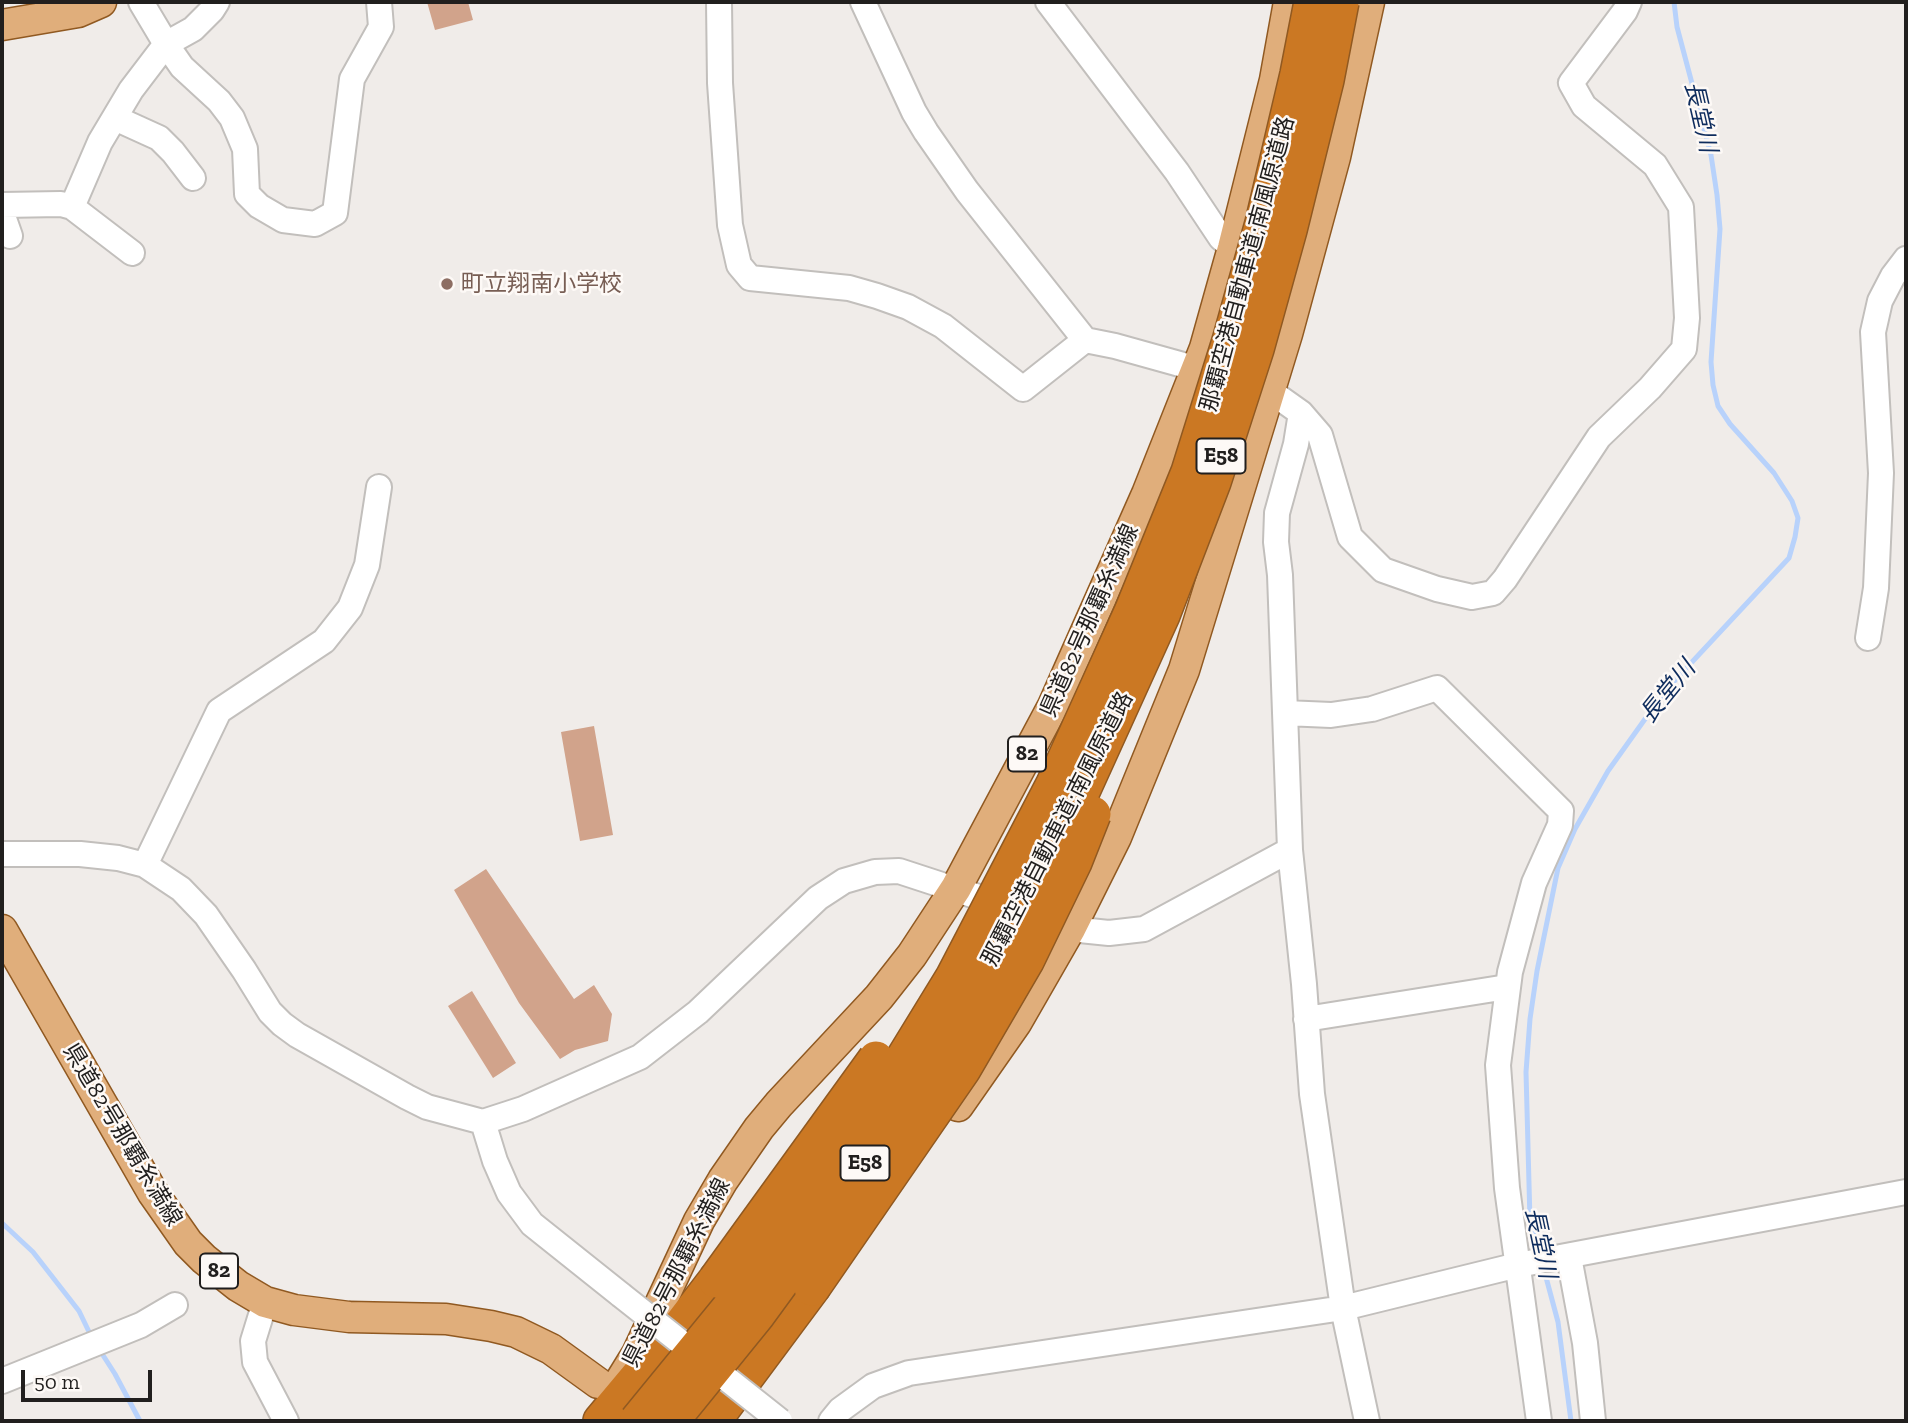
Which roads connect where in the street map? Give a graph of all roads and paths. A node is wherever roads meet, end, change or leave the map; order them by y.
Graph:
1 (101, 2) edge
2 (141, 2) edge
3 (217, 2) edge
4 (379, 2) edge
5 (719, 2) edge
6 (863, 2) edge
7 (1048, 2) edge
8 (1289, 2) edge
9 (1312, 2) edge
10 (1341, 2) edge
11 (1370, 2) edge
12 (1629, 2) edge
13 (2, 25) edge
14 (166, 44) junction
15 (115, 118) junction
16 (194, 178) dead end
17 (2, 205) edge
18 (72, 207) junction
19 (1233, 248) junction
20 (132, 253) dead end
21 (1906, 259) edge
22 (1085, 340) junction
23 (1197, 368) junction
24 (1270, 391) junction
25 (1301, 413) junction
26 (379, 487) dead end
27 (1147, 613) junction
28 (1868, 638) dead end
29 (1285, 713) junction
30 (1290, 850) junction
31 (2, 854) edge
32 (145, 864) junction
33 (956, 888) junction
34 (1070, 929) junction
35 (2, 930) edge
36 (1507, 986) junction
37 (1306, 1019) junction
38 (484, 1122) junction
39 (1906, 1192) edge
40 (1569, 1257) junction
41 (1518, 1265) junction
42 (265, 1302) junction
43 (175, 1305) dead end
44 (1343, 1308) junction
45 (2, 1381) edge
46 (598, 1383) dead end
47 (286, 1421) edge
48 (594, 1421) edge
49 (601, 1421) edge
50 (637, 1421) edge
51 (671, 1421) edge
52 (715, 1421) edge
53 (780, 1421) edge
54 (831, 1421) edge
55 (1367, 1421) edge
56 (1539, 1421) edge
57 (1593, 1421) edge

1 - 13 main road
2 - 14 street
3 - 14 street
4 - 14 street
5 - 22 street
6 - 22 street
7 - 19 street
8 - 19 main road, 県道82号那覇糸満線 / 82
9 - 27 highway, 那覇空港自動車道;南風原道路 / E58, bridge
10 - 27 highway, 那覇空港自動車道;南風原道路 / E58, bridge
11 - 24 main road
12 - 25 street
14 - 15 street
15 - 16 street
15 - 18 street
17 - 18 street
18 - 20 street
19 - 23 main road, 県道82号那覇糸満線 / 82
21 - 28 street
22 - 23 street
23 - 24 street
23 - 33 main road, 県道82号那覇糸満線 / 82
24 - 25 street
24 - 34 main road
25 - 29 street
26 - 32 street
27 - 49 highway, bridge
27 - 50 highway, 那覇空港自動車道;南風原道路 / E58, bridge
27 - 51 highway, 那覇空港自動車道;南風原道路 / E58, bridge
27 - 52 highway, bridge
29 - 30 street
29 - 36 street
30 - 34 street
30 - 37 street
31 - 32 street
32 - 38 street
33 - 34 street
33 - 38 street
33 - 48 main road, 県道82号那覇糸満線 / 82
34 - 52 main road
35 - 42 main road, 県道82号那覇糸満線 / 82
36 - 37 street
36 - 41 street
37 - 44 street
38 - 53 street, bridge
39 - 40 street
40 - 41 street
40 - 57 street
41 - 44 street
41 - 56 street
42 - 46 main road, 県道82号那覇糸満線 / 82
42 - 47 street
43 - 45 street
44 - 54 street
44 - 55 street

